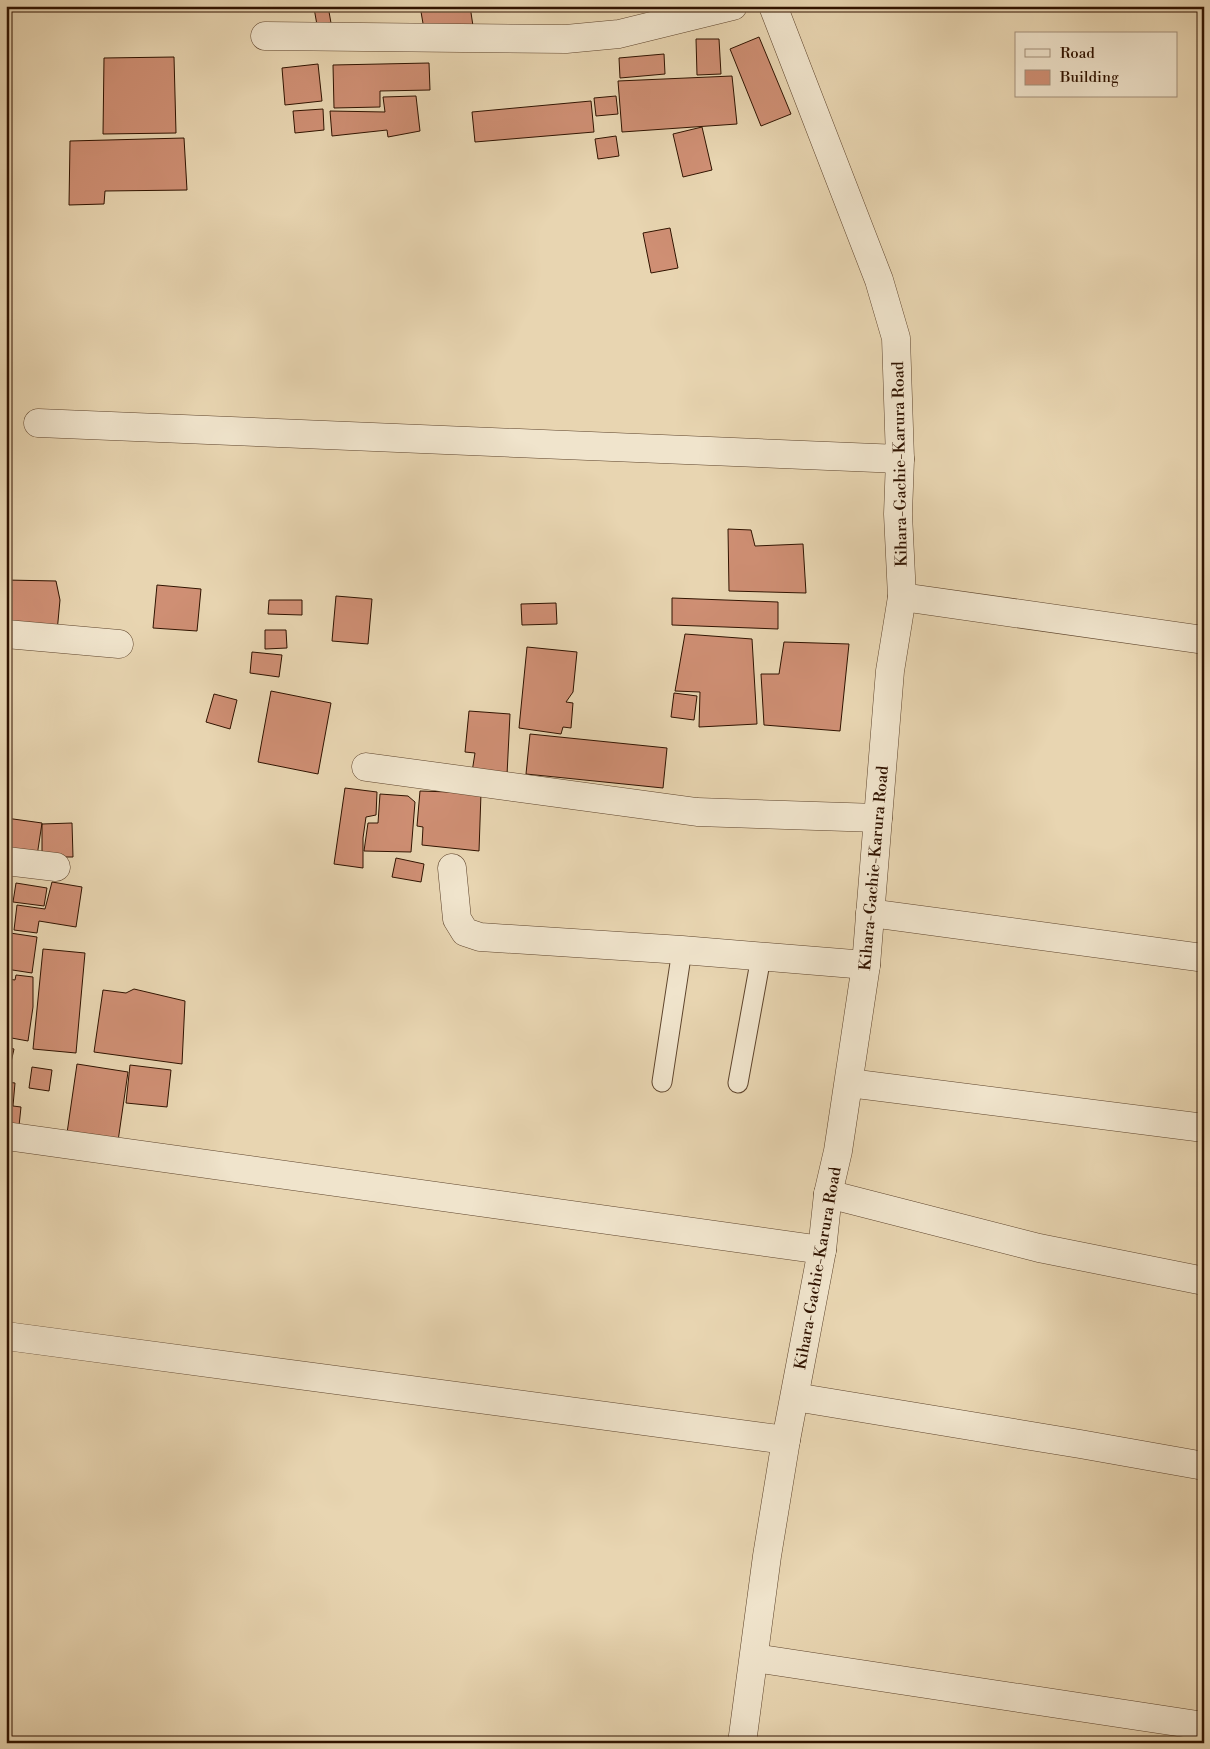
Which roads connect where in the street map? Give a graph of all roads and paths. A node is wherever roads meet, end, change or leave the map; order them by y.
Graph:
1 (733, 6) edge
2 (773, 6) edge
3 (265, 36) dead end
4 (38, 423) dead end
5 (900, 459) junction
6 (902, 597) junction
7 (6, 634) edge
8 (1204, 640) edge
9 (120, 644) dead end
10 (366, 767) dead end
11 (878, 818) junction
12 (6, 861) edge
13 (56, 867) dead end
14 (452, 868) dead end
15 (870, 913) junction
16 (682, 950) junction
17 (761, 957) junction
18 (1204, 958) edge
19 (866, 965) junction
20 (662, 1082) dead end
21 (849, 1083) junction
22 (738, 1084) dead end
23 (1204, 1128) edge
24 (6, 1136) edge
25 (828, 1194) junction
26 (822, 1250) junction
27 (1204, 1281) edge
28 (6, 1336) edge
29 (795, 1397) junction
30 (786, 1440) junction
31 (1204, 1466) edge
32 (755, 1658) junction
33 (1204, 1726) edge
34 (742, 1743) edge

1 - 3 street
2 - 5 street, Kihara-Gachie-Karura Road
4 - 5 street
5 - 6 street, Kihara-Gachie-Karura Road
6 - 8 street
6 - 11 street, Kihara-Gachie-Karura Road
7 - 9 street
10 - 11 street
11 - 15 street, Kihara-Gachie-Karura Road
12 - 13 street
14 - 16 street
15 - 18 street
15 - 19 street, Kihara-Gachie-Karura Road
16 - 17 street
16 - 20 lane
17 - 19 street
17 - 22 lane
19 - 21 street, Kihara-Gachie-Karura Road
21 - 23 street
21 - 25 street, Kihara-Gachie-Karura Road
24 - 26 street
25 - 26 street, Kihara-Gachie-Karura Road
25 - 27 street
26 - 29 street, Kihara-Gachie-Karura Road
28 - 30 street
29 - 30 street, Kihara-Gachie-Karura Road
29 - 31 street
30 - 32 street, Kihara-Gachie-Karura Road
32 - 33 street
32 - 34 street, Kihara-Gachie-Karura Road

